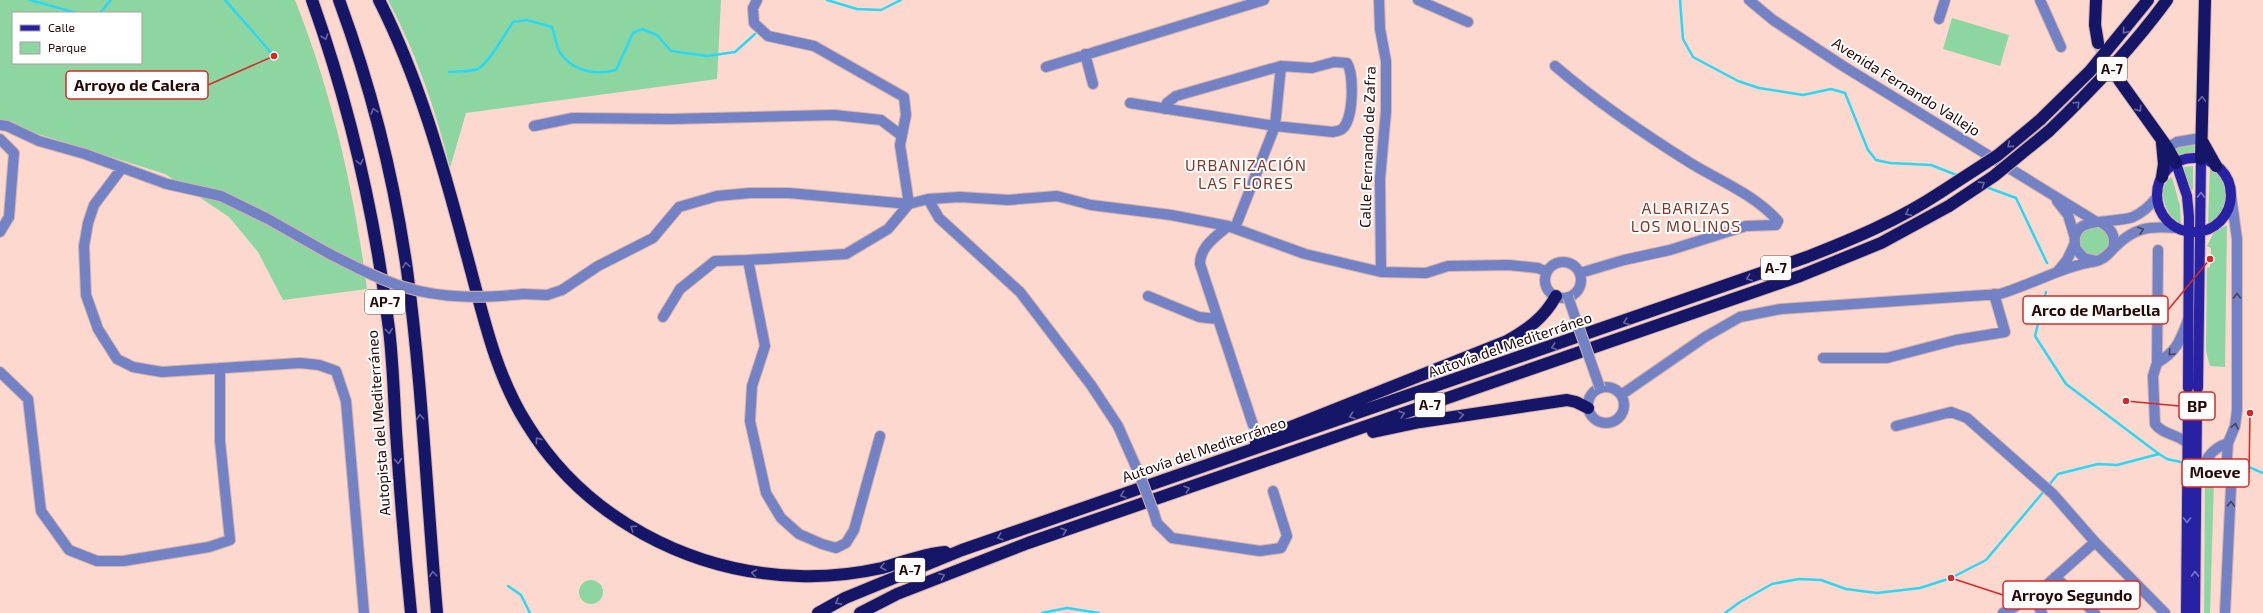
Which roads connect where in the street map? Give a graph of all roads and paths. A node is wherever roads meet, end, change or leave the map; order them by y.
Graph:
1 (312, 0) edge
2 (339, 0) edge
3 (379, 0) edge
4 (757, 0) edge
5 (1264, 0) edge
6 (1379, 0) edge
7 (1418, 0) edge
8 (1749, 0) edge
9 (1945, 0) edge
10 (2040, 0) edge
11 (2096, 0) edge
12 (2148, 0) edge
13 (2167, 0) edge
14 (2205, 0) edge
15 (1939, 19) dead end
16 (1468, 22) dead end
17 (2098, 43) tunnel mouth
18 (2061, 47) dead end
19 (1085, 54) junction
20 (1046, 66) dead end
21 (1281, 66) junction
22 (1555, 66) dead end
23 (2119, 80) tunnel mouth
24 (1093, 84) dead end
25 (1130, 103) dead end
26 (1165, 109) junction
27 (0, 125) edge
28 (534, 126) dead end
29 (1275, 126) junction
30 (902, 136) junction
31 (2200, 138) junction
32 (0, 139) edge
33 (2165, 148) junction
34 (2201, 159) junction
35 (2176, 163) junction
36 (2216, 166) junction
37 (122, 168) junction
38 (2162, 177) junction
39 (2230, 188) junction
40 (2050, 195) junction
41 (2157, 197) junction
42 (928, 200) junction
43 (909, 204) junction
44 (2099, 222) junction
45 (2218, 223) junction
46 (1232, 227) junction
47 (2176, 228) junction
48 (0, 232) edge
49 (2189, 232) junction
50 (2201, 232) junction
51 (2075, 240) junction
52 (2113, 249) junction
53 (2158, 250) dead end
54 (2189, 253) junction
55 (748, 260) junction
56 (2097, 261) junction
57 (2199, 270) junction
58 (1381, 272) junction
59 (1547, 272) junction
60 (2056, 272) junction
61 (1580, 274) junction
62 (1994, 294) junction
63 (1148, 296) dead end
64 (1556, 296) junction
65 (1568, 297) junction
66 (663, 317) dead end
67 (2188, 318) junction
68 (1217, 319) junction
69 (1823, 358) dead end
70 (2157, 363) junction
71 (220, 368) junction
72 (0, 372) edge
73 (1600, 388) junction
74 (1621, 395) junction
75 (2192, 403) tunnel mouth
76 (1588, 408) junction
77 (1254, 425) dead end
78 (1896, 426) dead end
79 (880, 436) dead end
80 (2192, 445) junction
81 (2227, 448) junction
82 (1274, 459) junction
83 (1222, 461) junction
84 (2192, 482) junction
85 (1274, 491) dead end
86 (400, 496) junction
87 (2095, 542) junction
88 (962, 550) junction
89 (2055, 578) junction
90 (2034, 597) junction
91 (364, 613) edge
92 (404, 613) edge
93 (411, 613) edge
94 (437, 613) edge
95 (818, 613) edge
96 (860, 613) edge
97 (2003, 613) edge
98 (2042, 613) edge
99 (2094, 613) edge
100 (2165, 613) edge
101 (2186, 613) edge
102 (2195, 613) edge
103 (2225, 613) edge

1 -> 86 highway, Autopista del Mediterráneo / AP-7
94 -> 2 highway, AP-7
88 -> 3 highway
4 - 30 street
5 - 19 street
6 - 58 street, Calle Fernando de Zafra
7 - 16 street
8 - 40 street, Avenida Fernando Vallejo
9 - 15 street
10 - 18 street
11 - 17 highway
12 -> 83 highway, Autovía del Mediterráneo / A-7, bridge
82 -> 13 highway, Autovía del Mediterráneo / A-7, bridge
31 -> 14 highway
19 - 20 street
19 - 24 street
21 - 26 street
21 - 29 street
21 - 29 street
22 - 61 street
23 -> 33 highway
25 - 26 street
26 - 29 street
27 - 37 street
28 - 30 street
29 - 46 street
30 - 43 street
31 - 33 street
31 - 34 highway
31 - 36 highway
32 - 48 street
33 - 35 highway
33 - 38 highway
34 - 35 main road
34 - 36 main road
50 -> 34 main road
35 - 38 main road
35 - 49 main road
36 - 39 main road
37 - 43 street, bridge
37 - 71 street
38 - 41 main road
39 - 45 main road
81 -> 39 street
40 - 44 street, Avenida Fernando Vallejo
40 - 51 street, Avenida Fernando Vallejo
41 - 44 street
41 - 47 main road
42 - 43 street
42 - 46 street
42 - 85 street, bridge
43 - 55 street
44 - 51 street
44 - 52 street
45 - 50 main road
45 - 57 main road
46 - 58 street
46 - 68 street
47 - 49 main road
52 -> 47 street
47 - 54 main road
49 - 50 main road
49 - 54 main road
50 - 57 main road
51 - 56 street
51 - 60 street
52 - 56 street
53 - 70 street
54 - 67 main road
55 - 66 street
55 - 79 street
56 - 60 street
57 - 67 main road
58 - 59 street
59 - 61 street
59 - 64 street
60 - 62 street
61 - 65 street
62 - 69 street
62 - 74 street
63 - 68 street
64 - 65 street
64 - 83 highway
65 - 73 street, bridge
67 -> 70 street
68 - 77 street
70 - 80 street
71 - 72 street
71 - 91 street
73 - 74 street
73 - 76 street
74 - 76 street
75 - 80 main road
82 -> 76 highway
78 - 87 street
80 - 84 main road
81 - 84 street
103 -> 81 street
96 -> 82 highway, Autovía del Mediterráneo / A-7
83 -> 88 highway, Autovía del Mediterráneo / A-7
84 -> 101 main road
102 -> 84 main road
86 - 92 highway
86 - 93 highway, Autopista del Mediterráneo / AP-7
87 - 89 street
87 - 100 street
88 -> 95 highway, Autovía del Mediterráneo / A-7
89 - 90 street
89 - 99 street
90 - 97 street
90 - 98 street

